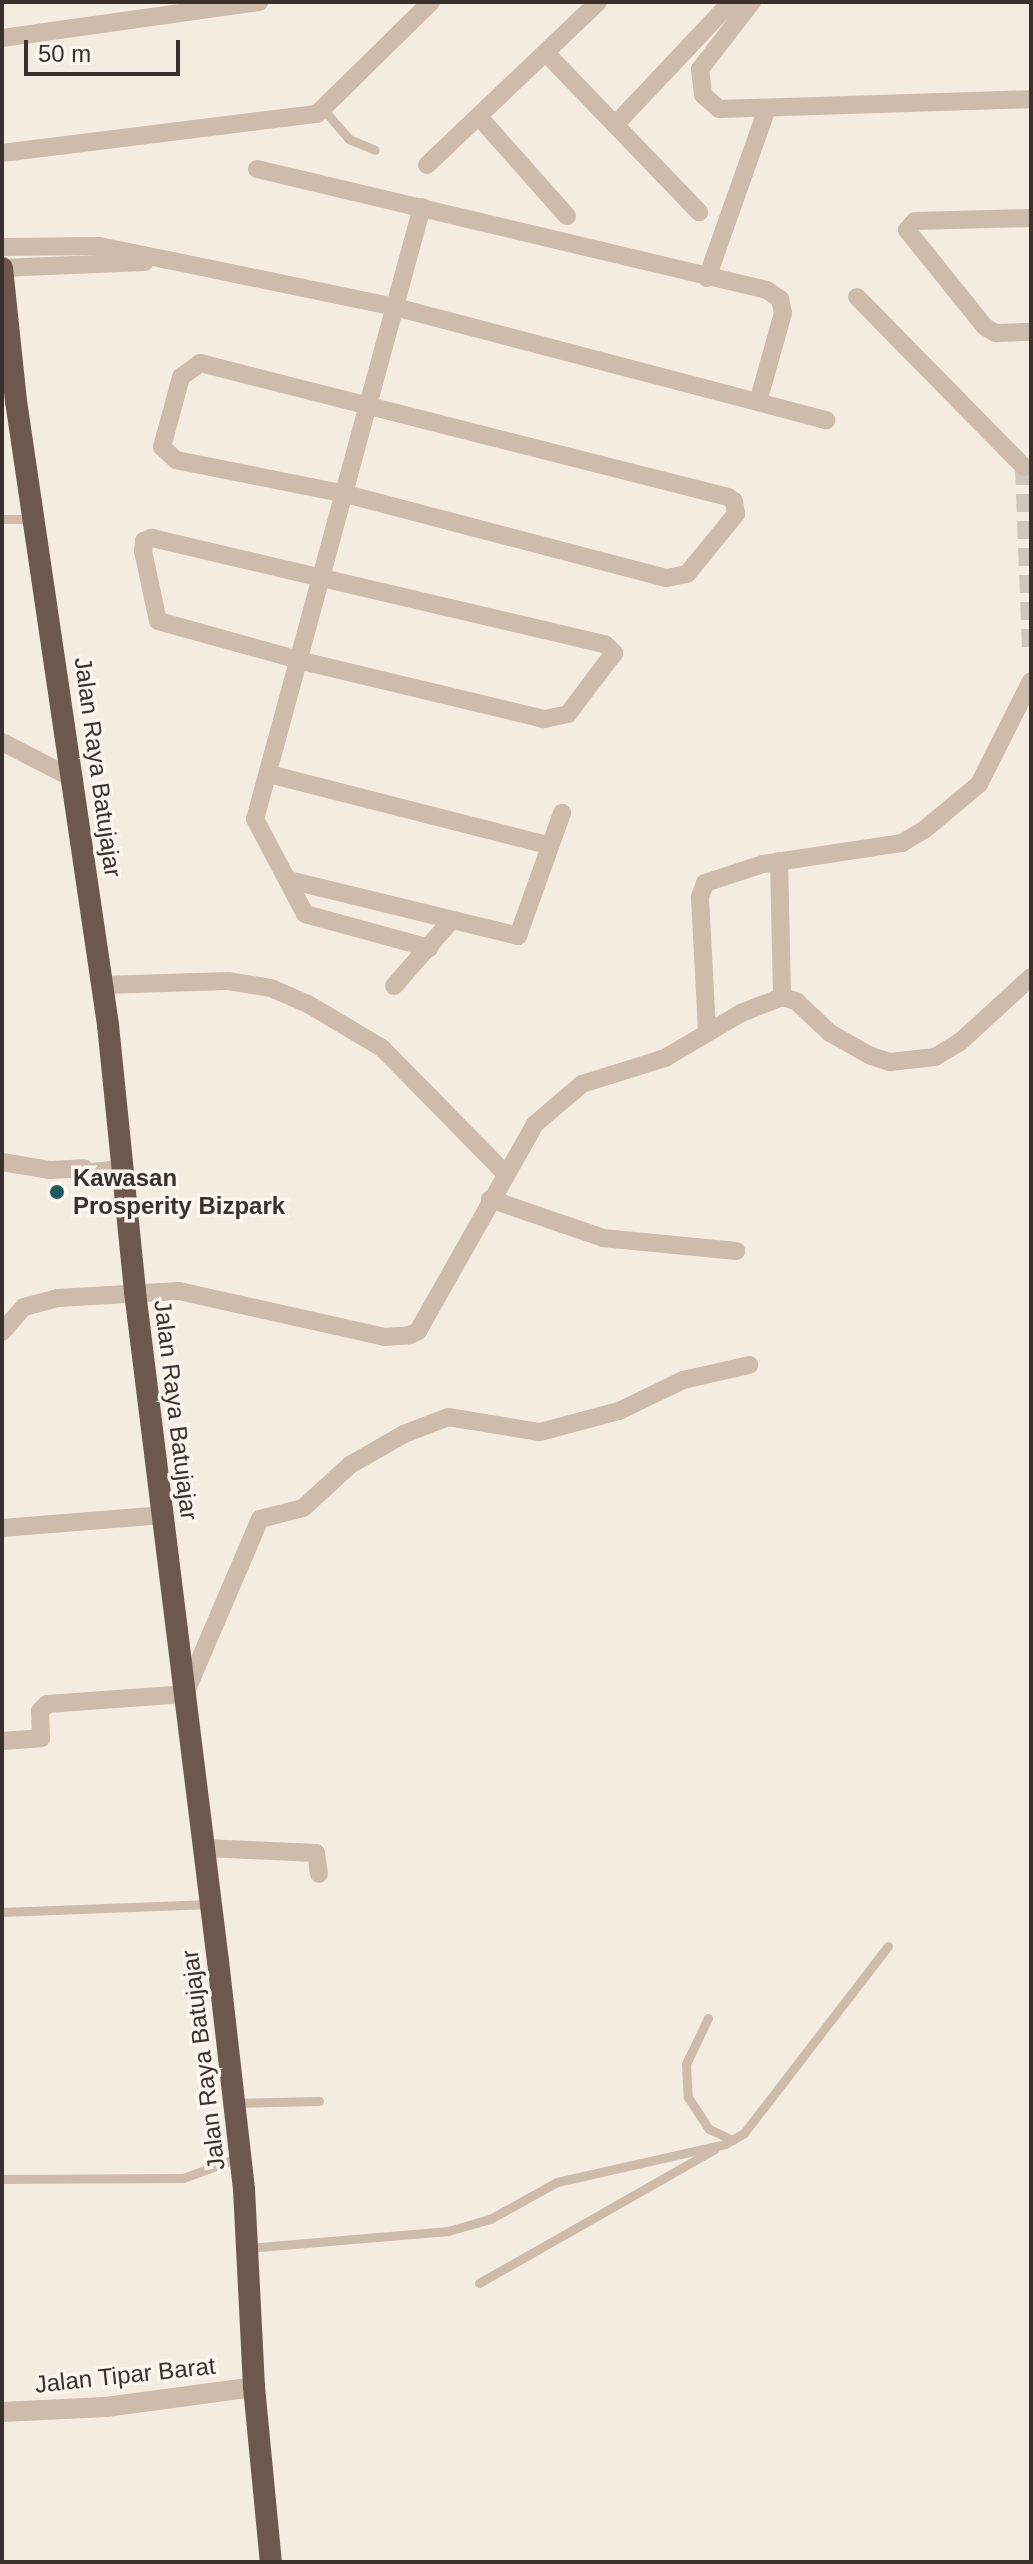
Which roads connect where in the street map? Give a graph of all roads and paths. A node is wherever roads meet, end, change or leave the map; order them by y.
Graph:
1 (259, 2) edge
2 (431, 2) edge
3 (598, 2) edge
4 (731, 2) edge
5 (752, 2) edge
6 (2, 38) edge
7 (546, 53) junction
8 (1031, 99) edge
9 (323, 109) junction
10 (767, 109) junction
11 (480, 118) junction
12 (615, 125) junction
13 (375, 150) dead end
14 (2, 153) edge
15 (427, 165) dead end
16 (257, 169) dead end
17 (422, 207) junction
18 (699, 212) dead end
19 (567, 216) dead end
20 (1031, 218) edge
21 (2, 247) edge
22 (168, 260) junction
23 (2, 268) edge
24 (707, 278) junction
25 (857, 297) dead end
26 (395, 307) junction
27 (1031, 332) edge
28 (758, 402) junction
29 (368, 405) junction
30 (826, 420) dead end
31 (1024, 467) dead end
32 (346, 494) junction
33 (2, 519) edge
34 (34, 519) junction
35 (323, 578) junction
36 (299, 660) junction
37 (1031, 681) edge
38 (2, 742) edge
39 (269, 774) junction
40 (74, 779) junction
41 (562, 813) dead end
42 (547, 845) junction
43 (779, 861) junction
44 (289, 880) junction
45 (451, 921) junction
46 (429, 948) junction
47 (1031, 977) edge
48 (103, 985) junction
49 (394, 986) dead end
50 (782, 997) junction
51 (707, 1031) junction
52 (2, 1162) edge
53 (122, 1163) junction
54 (84, 1168) joint
55 (506, 1174) junction
56 (490, 1199) junction
57 (736, 1251) dead end
58 (135, 1292) junction
59 (2, 1332) edge
60 (749, 1365) dead end
61 (164, 1515) junction
62 (2, 1528) edge
63 (185, 1694) junction
64 (2, 1741) edge
65 (204, 1848) junction
66 (319, 1874) dead end
67 (211, 1904) junction
68 (2, 1912) edge
69 (888, 1946) dead end
70 (708, 2018) dead end
71 (319, 2101) dead end
72 (234, 2103) junction
73 (729, 2142) junction
74 (240, 2157) junction
75 (2, 2179) edge
76 (247, 2248) junction
77 (479, 2283) dead end
78 (254, 2387) junction
79 (2, 2412) edge
80 (271, 2562) edge

1 - 6 street
2 - 9 street
3 - 7 street
4 - 12 street
5 - 10 street
7 - 11 street
7 - 12 street
8 - 10 street
9 - 13 lane
9 - 14 street
10 - 24 street
11 - 15 street
11 - 19 street
12 - 18 street
16 - 17 street
17 - 24 street
17 - 26 street
20 - 27 street
21 - 22 street
22 - 23 street
22 - 26 street
23 - 34 highway, Jalan Raya Batujajar
24 - 28 street
25 - 31 street
26 - 28 street
26 - 29 street
28 - 30 street
29 - 32 street
29 - 32 street
29 - 32 street
32 - 35 street
33 - 34 lane
34 - 40 highway, Jalan Raya Batujajar
35 - 36 street
35 - 36 street
35 - 36 street
36 - 39 street
37 - 43 street
38 - 40 street
39 - 42 street
39 - 44 street
40 - 48 highway, Jalan Raya Batujajar
41 - 42 street
42 - 45 street
43 - 50 street
43 - 51 street
44 - 45 street
44 - 46 street
45 - 46 street
46 - 49 street
47 - 50 street
48 - 53 highway, Jalan Raya Batujajar
48 - 55 street
50 - 51 street
51 - 55 street
52 - 54 street
53 - 54 lane
53 - 58 highway, Jalan Raya Batujajar
55 - 56 street
56 - 57 street
56 - 58 street
58 - 59 street
58 - 61 highway, Jalan Raya Batujajar
60 - 63 street
61 - 62 street
61 - 63 highway, Jalan Raya Batujajar
63 - 64 street
63 - 65 highway, Jalan Raya Batujajar
65 - 66 street
65 - 67 highway, Jalan Raya Batujajar
67 - 68 lane
67 - 72 highway, Jalan Raya Batujajar
69 - 73 lane
70 - 73 lane
71 - 72 lane
72 - 74 highway, Jalan Raya Batujajar
73 - 76 lane
73 - 77 lane
74 - 75 lane
74 - 76 highway, Jalan Raya Batujajar
76 - 78 highway, Jalan Raya Batujajar
78 - 79 street, Jalan Tipar Barat
78 - 80 highway, Jalan Raya Batujajar

